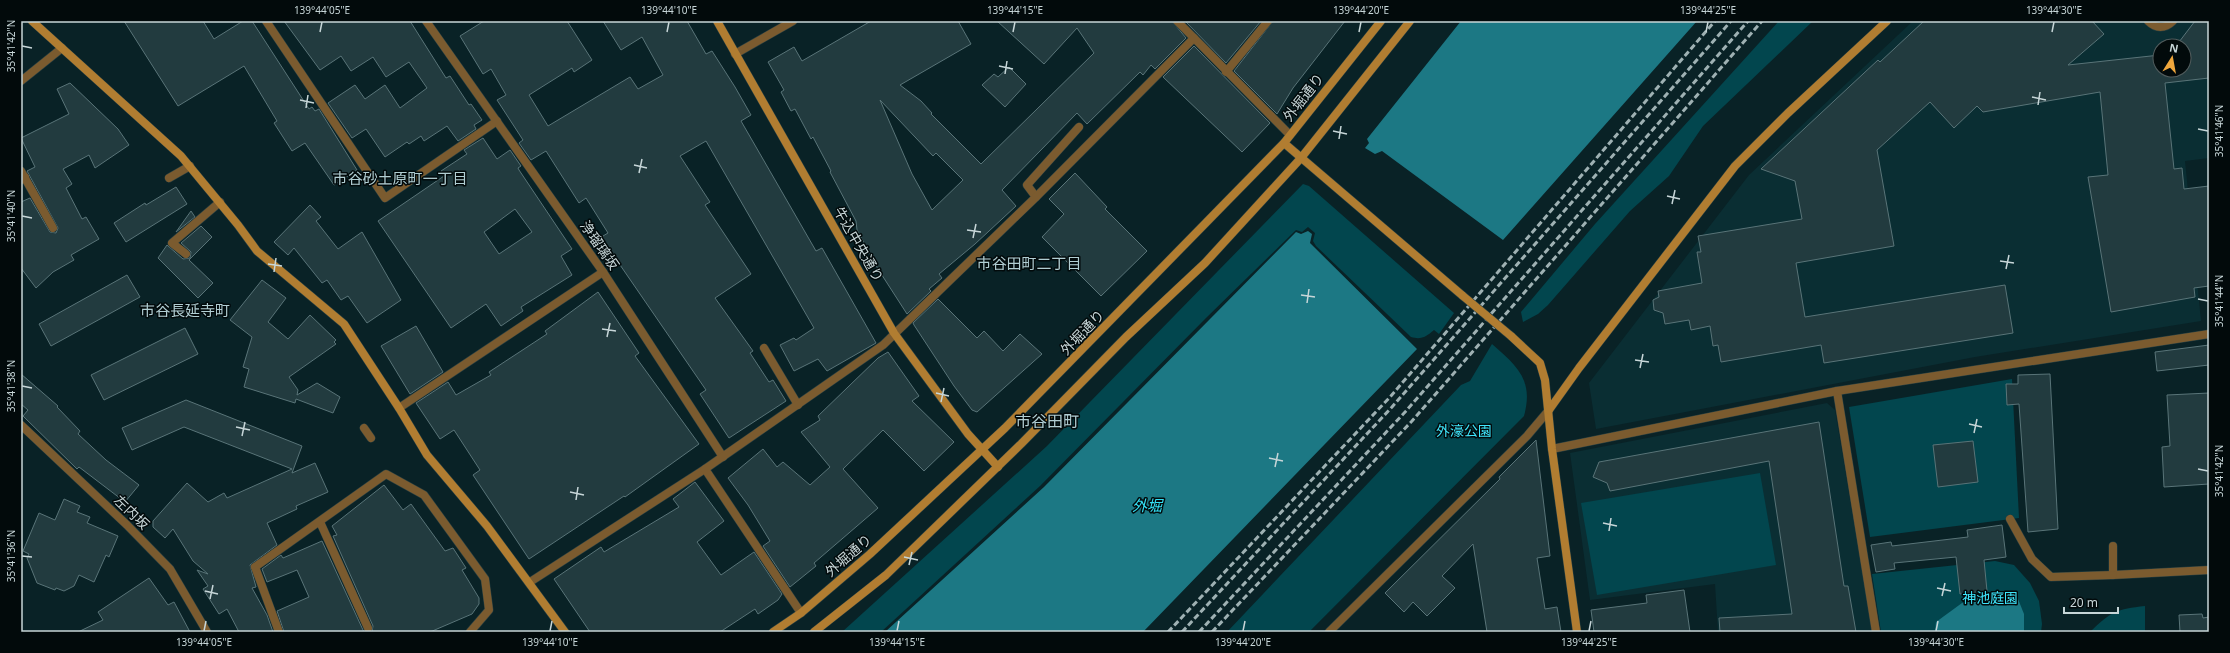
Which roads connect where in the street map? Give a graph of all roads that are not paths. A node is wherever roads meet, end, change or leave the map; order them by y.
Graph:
1 (32, 21) edge
2 (266, 21) edge
3 (426, 21) edge
4 (717, 21) edge
5 (793, 21) edge
6 (1177, 21) edge
7 (1268, 21) edge
8 (1380, 21) edge
9 (1410, 21) edge
10 (1887, 21) edge
11 (2148, 21) edge
12 (2173, 21) edge
13 (1194, 38) junction
14 (62, 48) junction
15 (734, 54) junction
16 (1226, 72) junction
17 (21, 81) edge
18 (497, 121) junction
19 (1079, 127) dead end
20 (1290, 135) junction
21 (1284, 143) junction
22 (1301, 158) junction
23 (190, 166) junction
24 (22, 176) edge
25 (169, 178) dead end
26 (1036, 197) junction
27 (220, 202) junction
28 (53, 228) dead end
29 (186, 254) dead end
30 (603, 272) junction
31 (894, 333) junction
32 (2209, 334) edge
33 (764, 348) dead end
34 (1837, 391) junction
35 (798, 405) junction
36 (399, 408) junction
37 (1550, 410) junction
38 (21, 425) edge
39 (364, 428) dead end
40 (371, 438) dead end
41 (1552, 449) junction
42 (982, 451) junction
43 (723, 457) junction
44 (998, 467) junction
45 (705, 468) junction
46 (2010, 519) dead end
47 (320, 522) junction
48 (2113, 546) dead end
49 (2209, 570) edge
50 (2114, 575) junction
51 (530, 582) junction
52 (801, 613) junction
53 (368, 628) dead end
54 (208, 632) edge
55 (279, 632) edge
56 (470, 632) edge
57 (565, 632) edge
58 (773, 632) edge
59 (814, 632) edge
60 (1329, 632) edge
61 (1577, 632) edge
62 (1876, 632) edge

1 - 14 street
2 - 18 street
3 - 18 street, 浄瑠璃坂
4 - 15 street, 牛込中央通り
5 - 15 street
6 - 13 street
7 - 16 street
8 - 20 street, 外堀通り
9 - 22 street
10 - 37 street
11 - 12 street
13 - 16 street
13 - 26 street
14 - 17 street
14 - 23 street
15 - 31 street, 牛込中央通り
16 - 20 street
18 - 30 street, 浄瑠璃坂
19 - 26 street
20 - 21 street, 外堀通り
21 - 22 street
21 - 42 street, 外堀通り
22 - 37 street, bridge
22 - 44 street
23 - 25 street
23 - 27 street
24 - 28 street
26 - 31 street
27 - 29 street
27 - 36 street
30 - 36 street
30 - 43 street, 浄瑠璃坂
31 - 35 street
31 - 42 street, 牛込中央通り
32 - 34 street
33 - 35 street
34 - 41 street
34 - 62 street
35 - 43 street
36 - 51 street
37 - 41 street
37 - 60 street
38 - 54 street, 左内坂
39 - 40 street
41 - 61 street
42 - 44 street, 牛込中央通り
42 - 52 street, 外堀通り
43 - 45 street
44 - 59 street
45 - 51 street
45 - 52 street
46 - 50 street
47 - 53 street
47 - 55 street
47 - 56 street
48 - 50 street
49 - 50 street
51 - 57 street
52 - 58 street, 外堀通り

